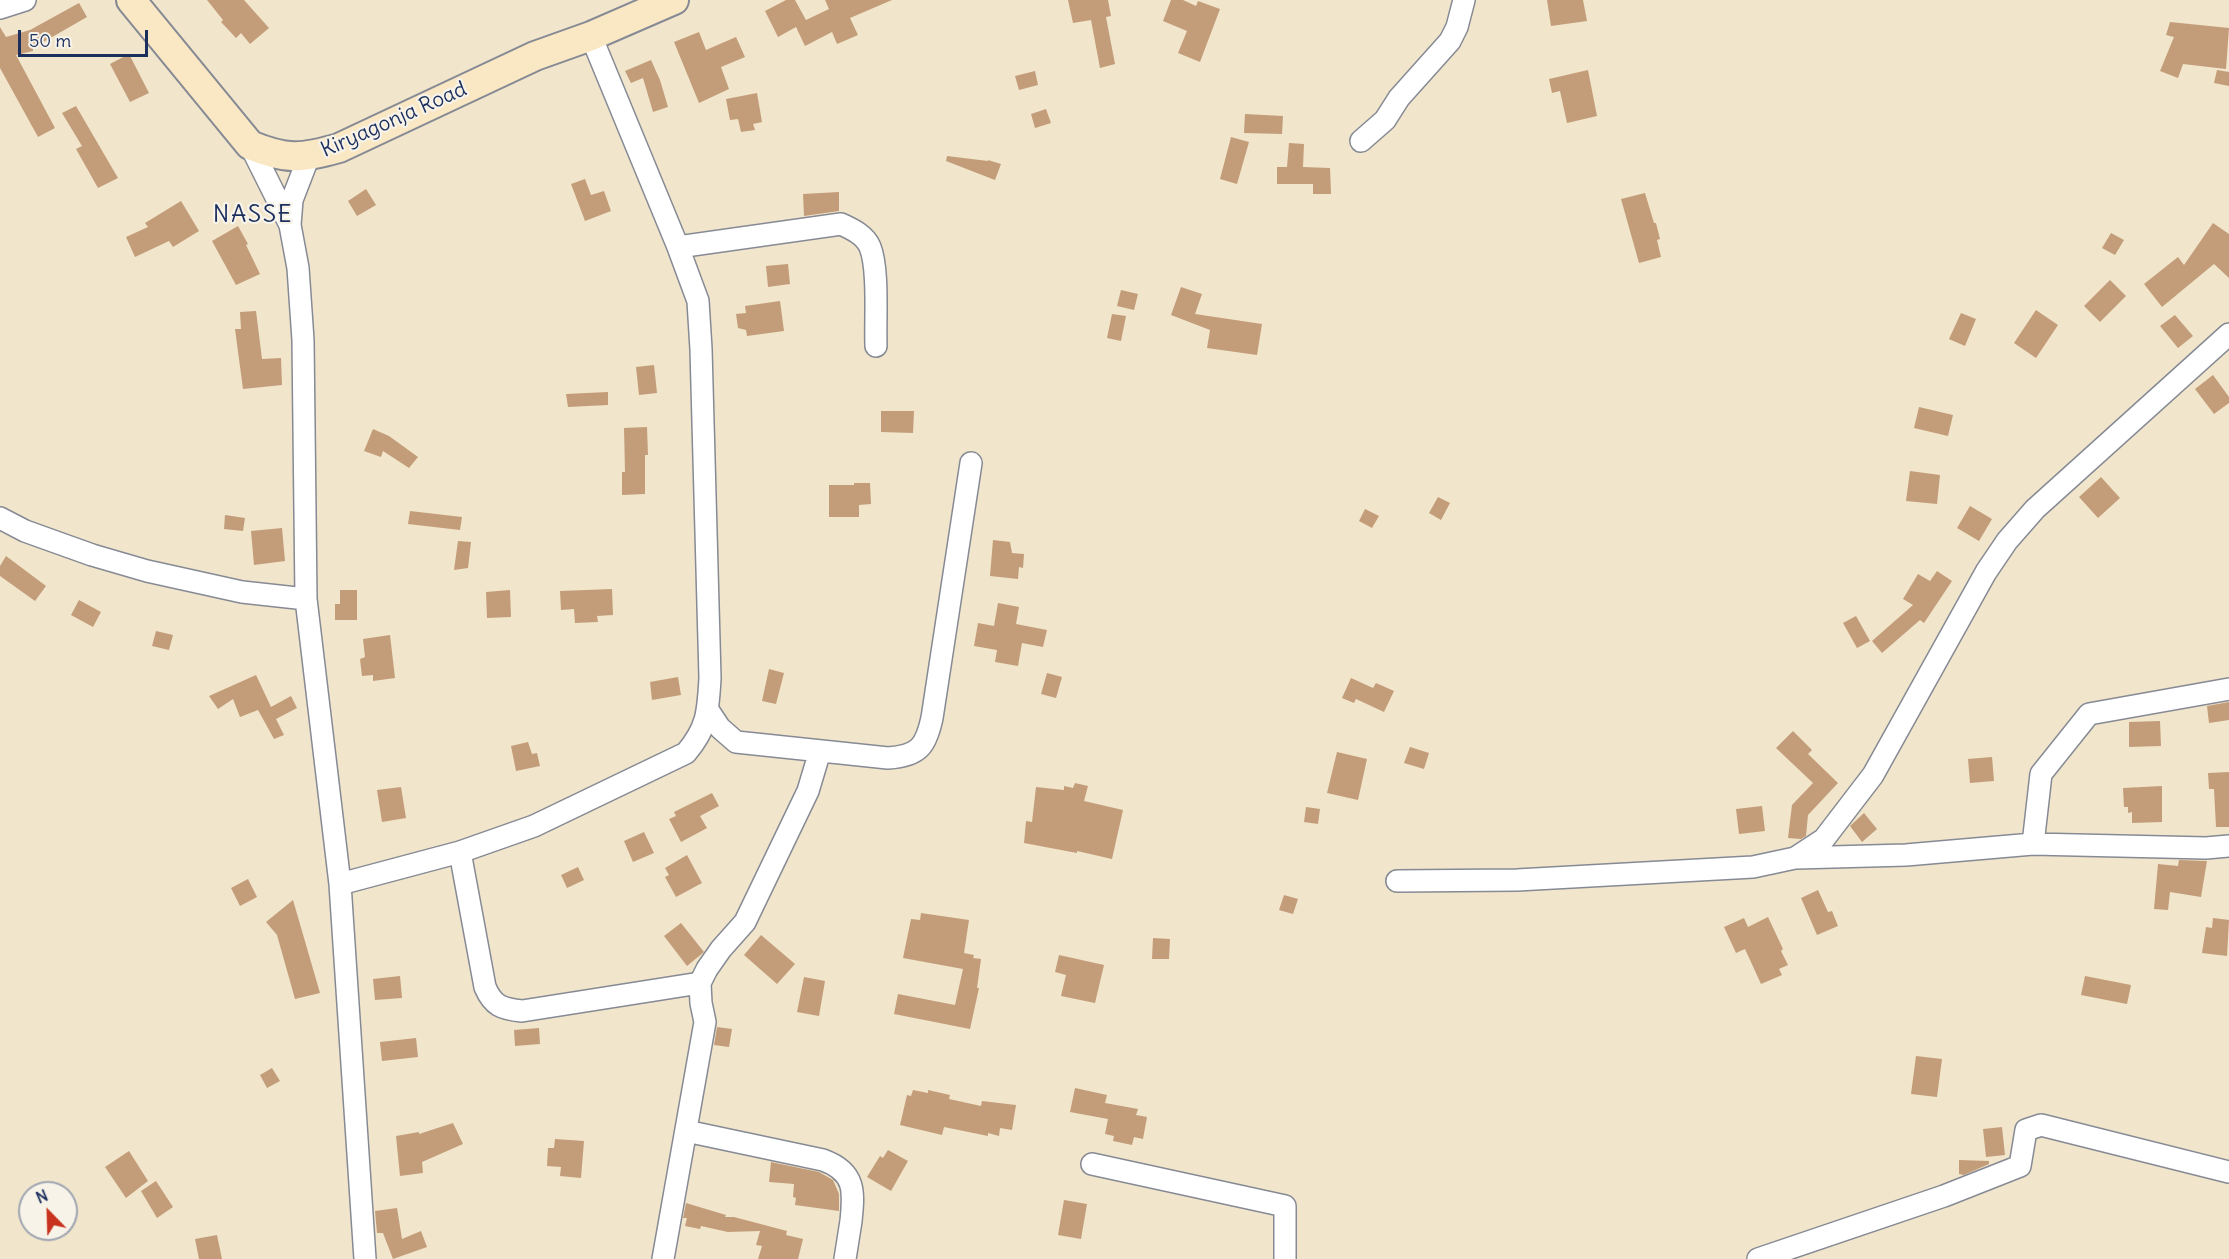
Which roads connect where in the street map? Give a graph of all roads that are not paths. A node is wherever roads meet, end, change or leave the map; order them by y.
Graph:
1 (25, 0) edge
2 (131, 0) edge
3 (674, 0) edge
4 (1464, 0) edge
5 (0, 8) edge
6 (591, 36) junction
7 (1361, 141) dead end
8 (250, 145) junction
9 (309, 156) junction
10 (290, 225) junction
11 (678, 247) junction
12 (2229, 334) edge
13 (876, 346) dead end
14 (971, 463) dead end
15 (0, 518) edge
16 (306, 599) junction
17 (2229, 689) edge
18 (708, 710) junction
19 (820, 751) junction
20 (2033, 844) junction
21 (2229, 846) edge
22 (460, 852) junction
23 (1795, 858) junction
24 (1397, 881) dead end
25 (340, 884) junction
26 (700, 983) junction
27 (686, 1131) junction
28 (1092, 1164) dead end
29 (2229, 1172) edge
30 (365, 1259) edge
31 (663, 1259) edge
32 (845, 1259) edge
33 (1285, 1259) edge
34 (1758, 1259) edge

1 - 5 street
2 - 8 street
3 - 6 street, Kiryagonja Road
4 - 7 street
6 - 9 street, Kiryagonja Road
6 - 11 street
8 - 9 street, Kiryagonja Road
8 - 10 street
9 - 10 street
10 - 16 street
11 - 13 street
11 - 18 street
12 - 23 street
14 - 19 street
15 - 16 street
16 - 25 street
17 - 20 street
18 - 19 street
18 - 22 street
19 - 26 street
20 - 21 street
20 - 23 street
22 - 25 street
22 - 26 street
23 - 24 street
25 - 30 street
26 - 27 street
27 - 31 street
27 - 32 street
28 - 33 street
29 - 34 street

